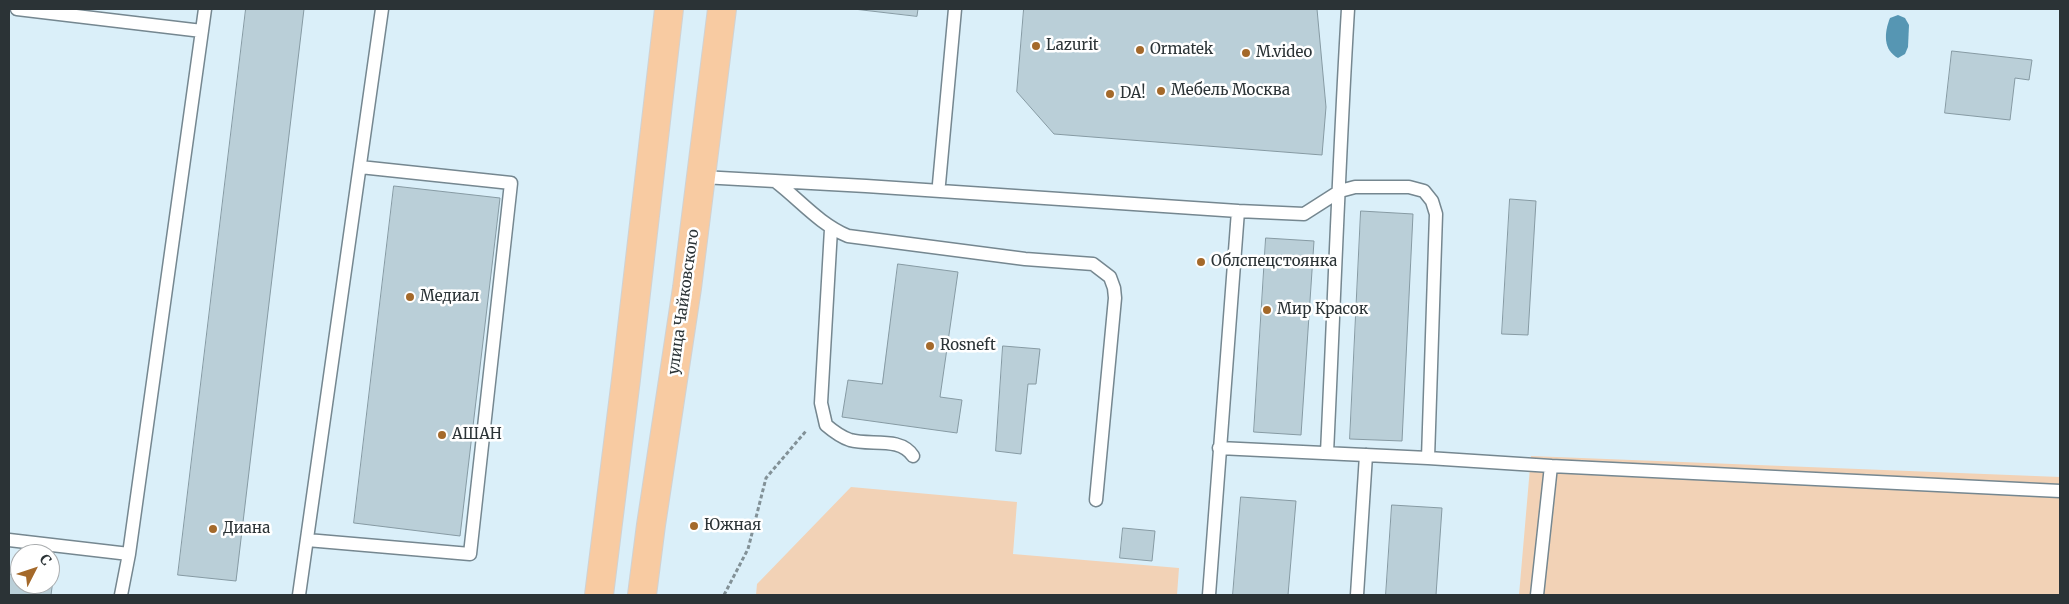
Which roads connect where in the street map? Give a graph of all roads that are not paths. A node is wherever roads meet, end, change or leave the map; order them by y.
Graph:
1 (17, 9) edge
2 (205, 9) edge
3 (382, 9) edge
4 (669, 9) edge
5 (722, 9) edge
6 (955, 9) edge
7 (1348, 9) edge
8 (202, 31) junction
9 (360, 167) junction
10 (702, 177) junction
11 (774, 180) junction
12 (939, 184) dead end
13 (1340, 191) junction
14 (1238, 212) junction
15 (831, 229) junction
16 (1219, 448) junction
17 (1327, 453) junction
18 (1366, 455) junction
19 (913, 456) dead end
20 (1428, 458) junction
21 (1551, 466) junction
22 (2060, 491) edge
23 (1096, 500) dead end
24 (9, 540) edge
25 (307, 540) junction
26 (129, 554) junction
27 (121, 595) edge
28 (299, 595) edge
29 (599, 595) edge
30 (642, 595) edge
31 (1209, 595) edge
32 (1357, 595) edge
33 (1537, 595) edge

1 - 8 lane
2 - 8 lane
3 - 9 lane
4 - 29 highway
5 - 10 highway, улица Чайковского
6 - 12 lane
7 - 13 lane
8 - 26 lane
9 - 25 lane
9 - 25 lane
10 - 11 lane
10 - 30 highway, улица Чайковского
11 - 14 lane
11 - 15 lane
13 - 14 lane
13 - 17 lane
13 - 20 lane
14 - 16 lane
15 - 19 lane
15 - 23 lane
16 - 17 lane
16 - 31 lane
17 - 18 lane
18 - 20 lane
18 - 32 lane
20 - 21 lane
21 - 22 lane
21 - 33 lane
24 - 26 lane
25 - 28 lane
26 - 27 lane

